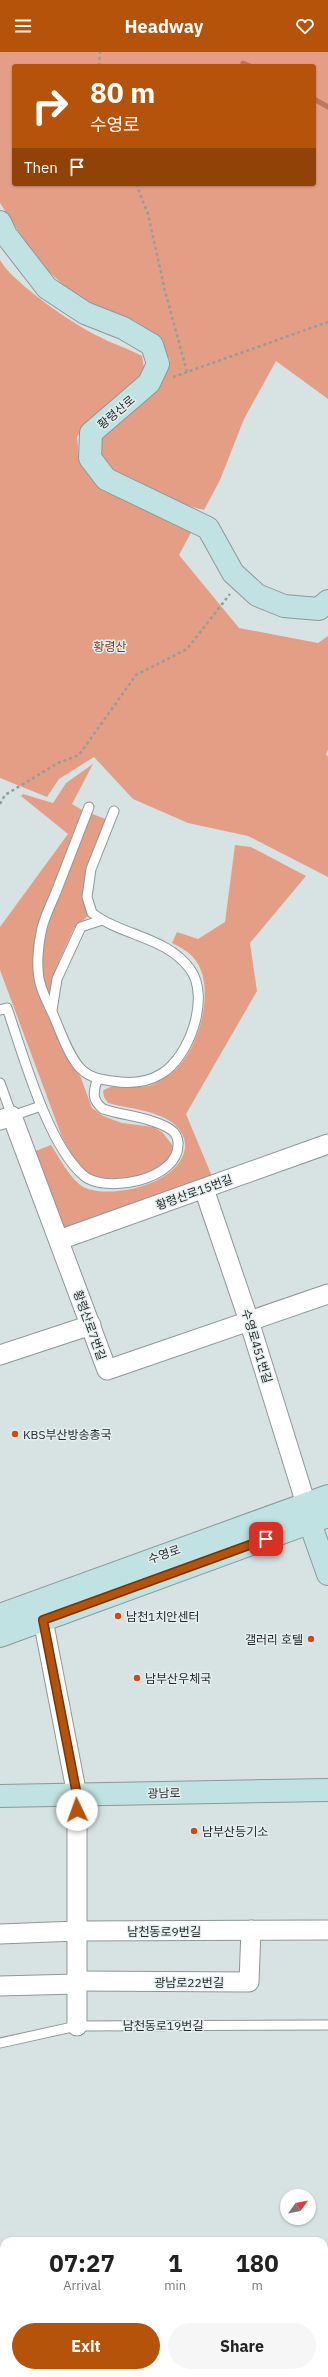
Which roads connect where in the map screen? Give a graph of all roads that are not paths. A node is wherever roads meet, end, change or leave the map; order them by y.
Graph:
1 (0, 222) edge
2 (328, 601) edge
3 (89, 807) dead end
4 (114, 811) dead end
5 (102, 920) junction
6 (0, 1010) edge
7 (52, 1011) junction
8 (97, 1080) junction
9 (0, 1083) edge
10 (41, 1106) junction
11 (6, 1118) edge
12 (328, 1144) edge
13 (204, 1189) junction
14 (59, 1240) junction
15 (328, 1294) edge
16 (249, 1321) junction
17 (91, 1326) junction
18 (0, 1355) edge
19 (328, 1496) edge
20 (315, 1515) edge
21 (328, 1574) edge
22 (0, 1614) edge
23 (43, 1620) junction
24 (0, 1636) edge
25 (328, 1790) edge
26 (77, 1795) junction
27 (0, 1796) edge
28 (250, 1930) junction
29 (328, 1930) edge
30 (77, 1931) junction
31 (0, 1934) edge
32 (77, 1983) junction
33 (0, 1986) edge
34 (328, 2025) edge
35 (77, 2026) junction
36 (0, 2043) edge

1 - 2 main road, 황령산로
3 - 7 lane
4 - 5 lane
5 - 7 lane
5 - 8 lane
6 - 10 lane
7 - 8 lane
8 - 10 lane
9 - 11 lane, 황령산로7번길
10 - 11 lane
11 - 14 street, 황령산로7번길
12 - 13 street, 황령산로15번길
13 - 14 street, 황령산로15번길
13 - 16 street, 수영로451번길
14 - 17 street, 황령산로7번길
15 - 16 street, 황령산로7번길
16 - 17 street, 황령산로7번길
16 - 20 street, 수영로451번길
17 - 18 street
19 - 20 main road, 수영로
20 - 21 main road
20 - 22 main road, 수영로
20 - 23 main road, 수영로
23 - 24 main road, 수영로
23 - 26 street
25 - 26 main road, 광남로
26 - 27 main road, 광남로
26 - 30 street
28 - 29 street, 남천동로9번길
28 - 30 street, 남천동로9번길
28 - 32 street, 광남로22번길
30 - 31 street, 남천동로9번길
30 - 32 street
32 - 33 street
32 - 35 street
34 - 35 lane, 남천동로19번길
35 - 36 lane, 남천동로19번길

